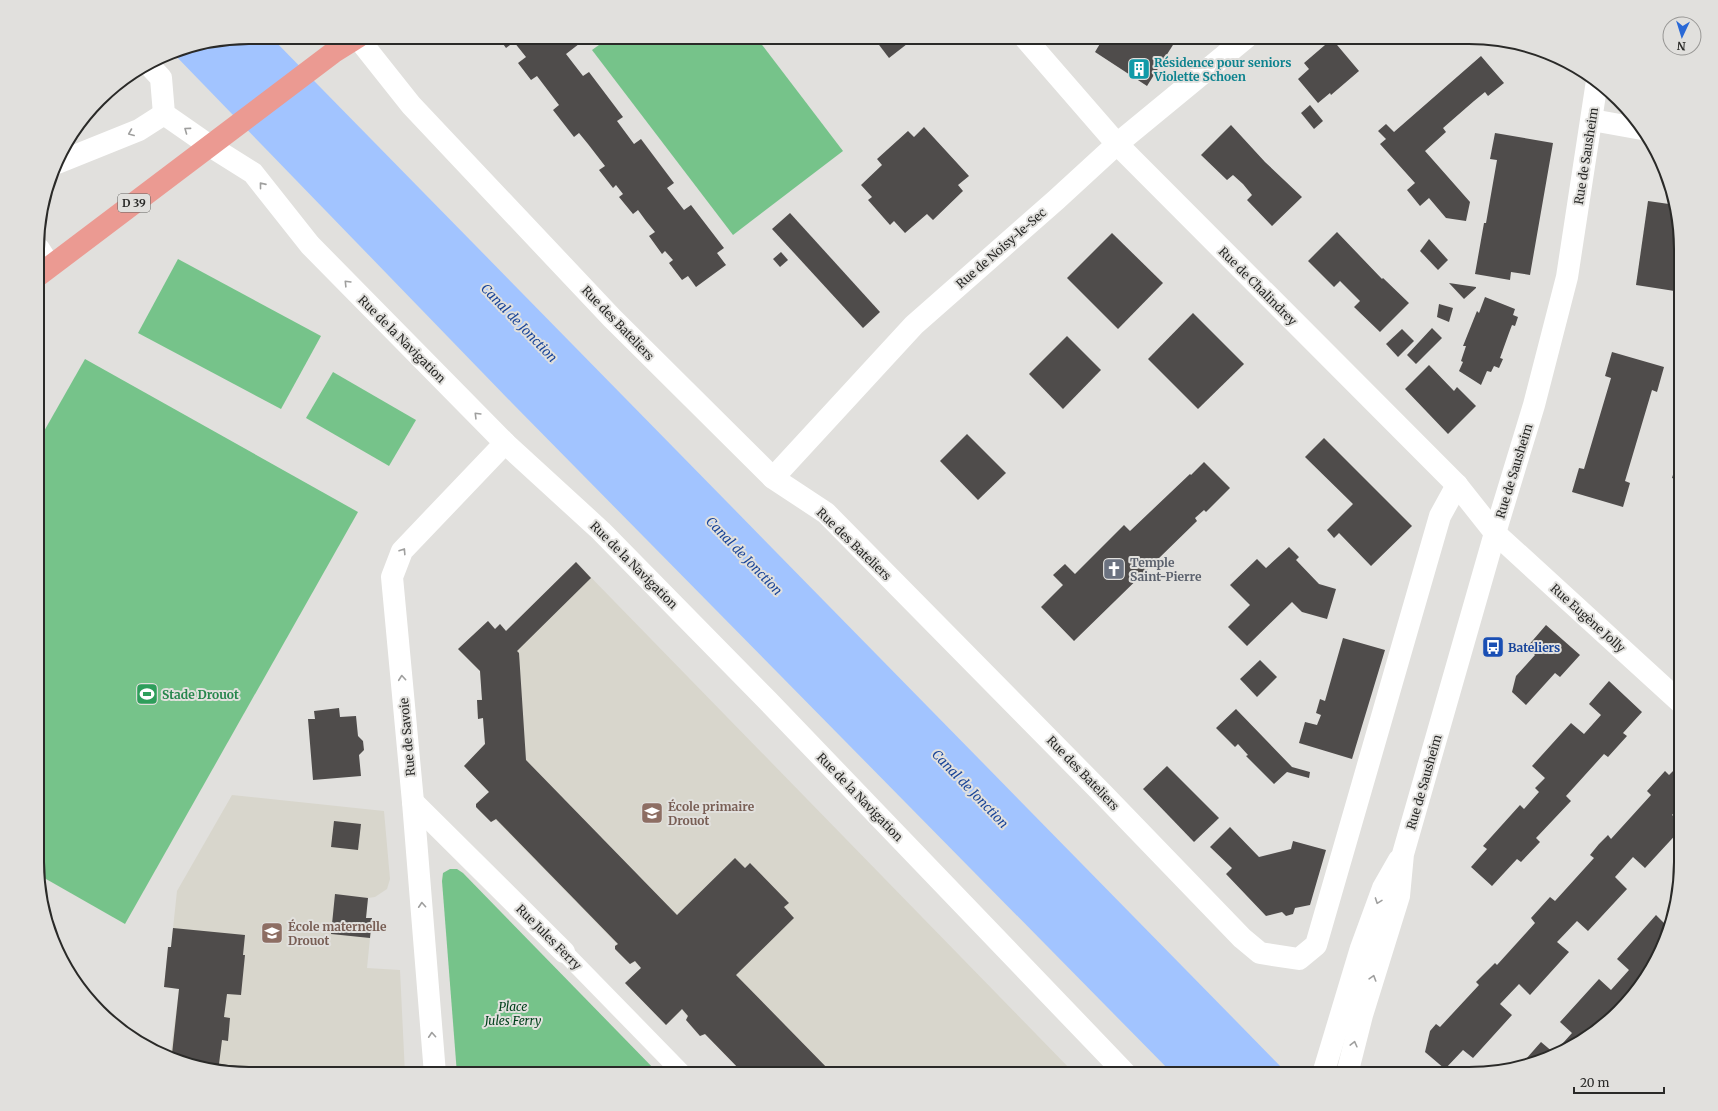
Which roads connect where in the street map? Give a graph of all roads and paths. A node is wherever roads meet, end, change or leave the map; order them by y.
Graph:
1 (346, 44) edge
2 (363, 44) edge
3 (1030, 44) edge
4 (1238, 44) edge
5 (152, 68) edge
6 (1596, 88) edge
7 (164, 114) junction
8 (1592, 120) junction
9 (1635, 128) edge
10 (1117, 144) junction
11 (210, 146) junction
12 (64, 160) edge
13 (44, 262) edge
14 (505, 443) junction
15 (773, 478) junction
16 (1457, 485) junction
17 (1495, 533) junction
18 (1674, 697) edge
19 (414, 802) junction
20 (1403, 854) junction
21 (564, 952) joint
22 (434, 1067) edge
23 (676, 1067) edge
24 (1119, 1067) edge
25 (1325, 1067) edge
26 (1349, 1067) edge

1 - 11 main road, D 39
2 - 15 street, Rue des Bateliers
3 - 10 street, Rue de Chalindrey
4 - 10 street, Rue de Noisy-le-Sec
5 - 7 street
6 - 8 street, Rue de Sausheim
11 -> 7 street, Rue de la Navigation
7 -> 12 street
8 - 9 street
8 - 17 street, Rue de Sausheim
10 - 15 street, Rue de Noisy-le-Sec
10 - 16 street, Rue de Chalindrey
11 - 13 main road, D 39
14 -> 11 street, Rue de la Navigation
19 -> 14 street, Rue de Savoie
14 - 24 street, Rue de la Navigation
15 - 16 street, Rue des Bateliers
16 - 17 street, Rue de Chalindrey
17 - 18 street, Rue Eugène Jolly
17 - 20 street, Rue de Sausheim
19 - 21 street, Rue Jules Ferry
22 -> 19 street, Rue de Savoie
20 -> 25 street, Rue de Sausheim
26 -> 20 street, Rue de Sausheim
21 - 23 street, Rue Jules Ferry

